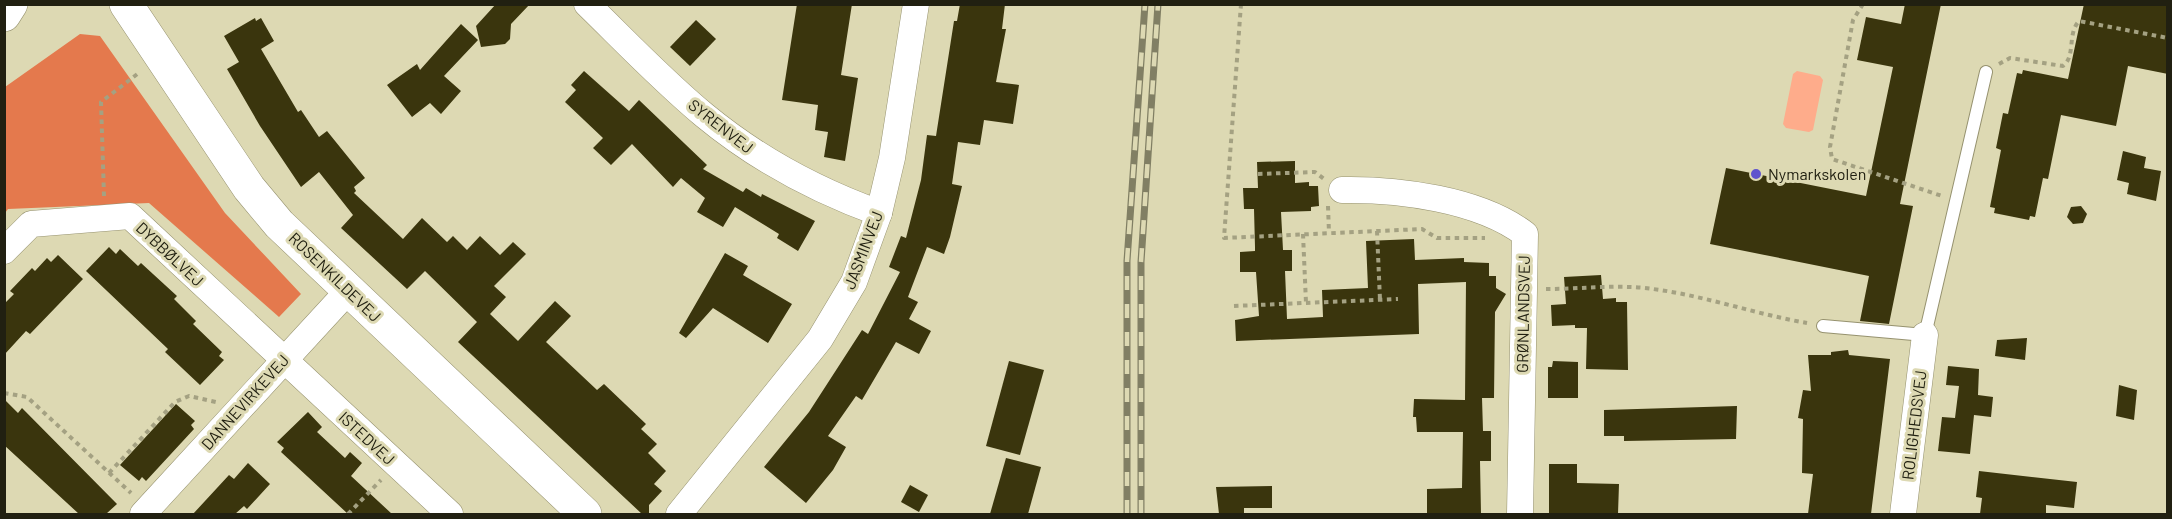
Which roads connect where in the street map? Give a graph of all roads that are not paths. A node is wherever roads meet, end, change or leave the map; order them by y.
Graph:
1 (10, 4) edge
2 (126, 4) edge
3 (587, 4) edge
4 (916, 4) edge
5 (4, 15) edge
6 (1986, 72) road end
7 (1332, 190) road end
8 (879, 213) junction
9 (4, 250) edge
10 (348, 291) junction
11 (1823, 326) road end
12 (1925, 335) junction
13 (283, 361) junction
14 (145, 512) edge
15 (450, 514) edge
16 (585, 514) edge
17 (679, 514) edge
18 (1520, 514) edge
19 (1903, 514) edge

1 - 5 street
2 - 10 street, ROSENKILDEVEJ
3 - 8 street, SYRENVEJ
4 - 8 street, JASMINVEJ
6 - 12 lane
7 - 18 street, GRØNLANDSVEJ
8 - 17 street, JASMINVEJ
9 - 13 street, DYBBØLVEJ
10 - 13 street, DANNEVIRKEVEJ
10 - 16 street, ROSENKILDEVEJ
11 - 12 lane
12 - 19 street, ROLIGHEDSVEJ
13 - 14 street, DANNEVIRKEVEJ
13 - 15 street, ISTEDVEJ

